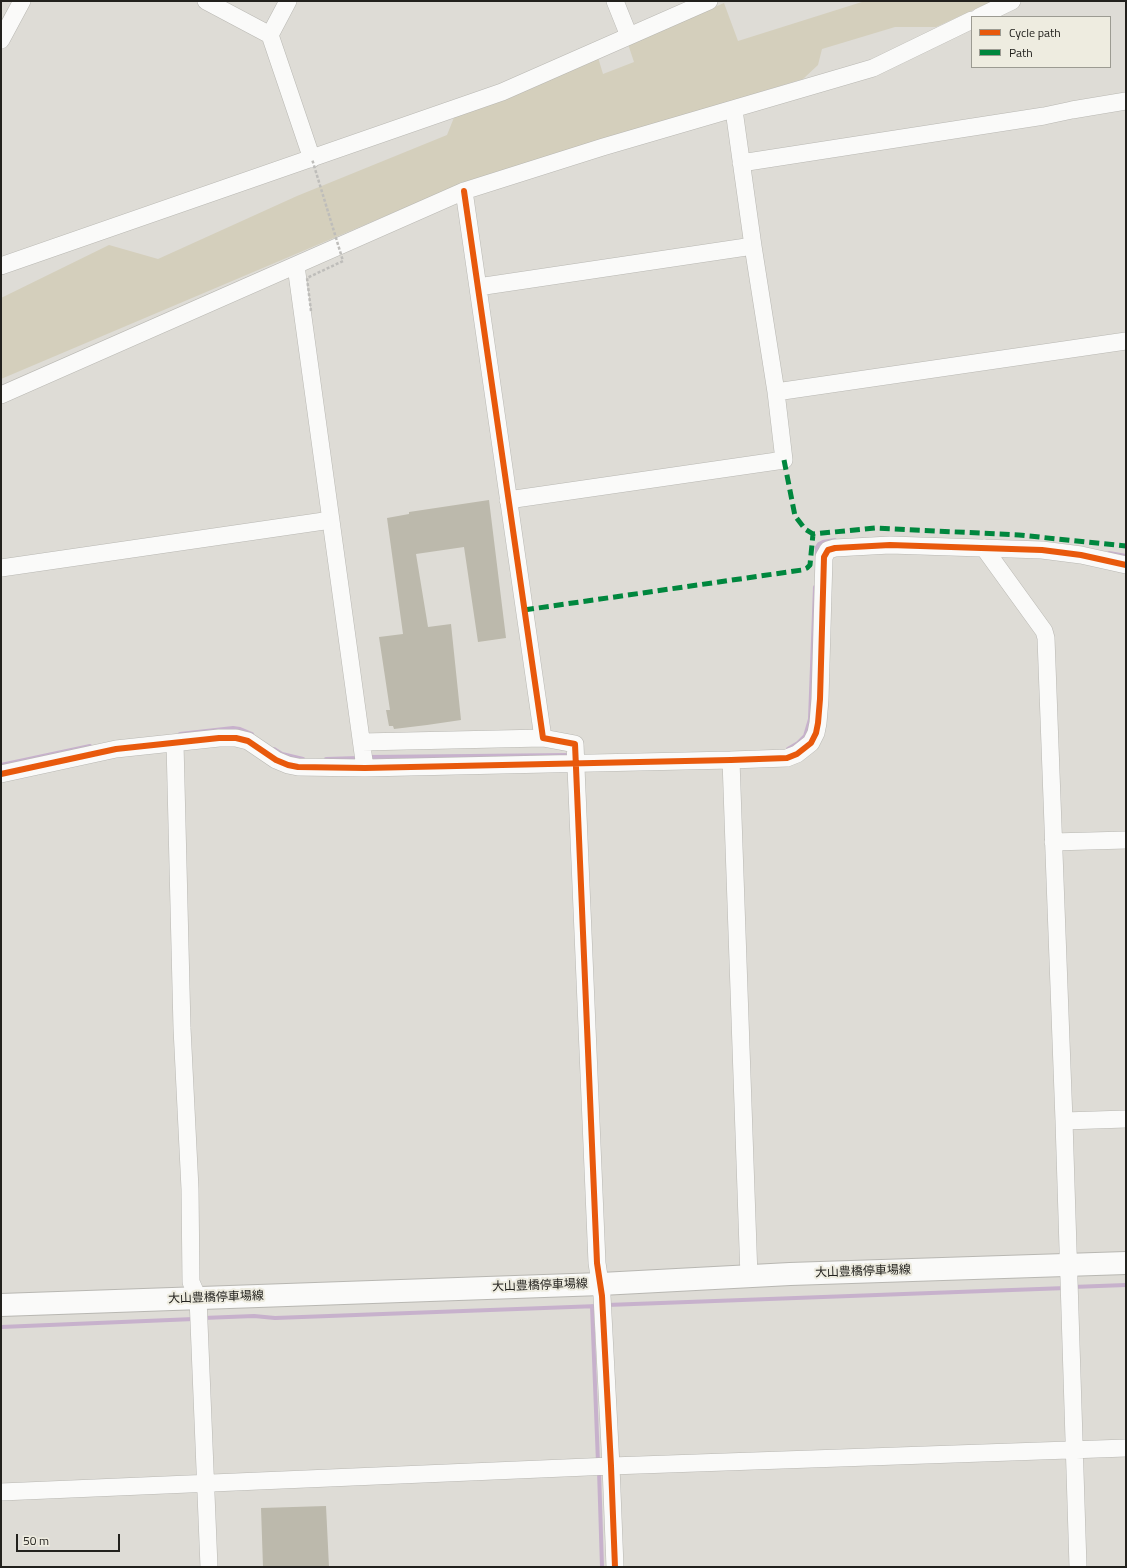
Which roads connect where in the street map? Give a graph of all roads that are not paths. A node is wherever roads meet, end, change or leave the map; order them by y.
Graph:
1 (22, 1) edge
2 (206, 1) edge
3 (288, 1) edge
4 (615, 1) edge
5 (709, 1) edge
6 (1012, 1) edge
7 (981, 16) edge
8 (971, 20) edge
9 (270, 34) junction
10 (629, 36) junction
11 (1, 40) edge
12 (1126, 101) edge
13 (734, 110) junction
14 (312, 159) junction
15 (741, 163) junction
16 (464, 191) junction
17 (753, 246) junction
18 (1, 266) edge
19 (296, 266) junction
20 (478, 287) junction
21 (1126, 341) edge
22 (776, 392) junction
23 (1, 395) edge
24 (508, 500) junction
25 (331, 520) junction
26 (984, 548) junction
27 (1126, 565) edge
28 (1, 568) edge
29 (543, 738) junction
30 (175, 743) junction
31 (363, 754) junction
32 (731, 760) junction
33 (575, 764) junction
34 (1, 774) edge
35 (1126, 840) edge
36 (1053, 842) junction
37 (1126, 1119) edge
38 (1064, 1122) junction
39 (1126, 1263) edge
40 (1068, 1265) junction
41 (749, 1277) junction
42 (601, 1290) junction
43 (1, 1305) edge
44 (199, 1314) junction
45 (1126, 1448) edge
46 (1073, 1450) junction
47 (610, 1467) junction
48 (206, 1484) junction
49 (1, 1492) edge
50 (209, 1567) edge
51 (615, 1567) edge
52 (1078, 1567) edge

1 - 11 street
2 - 9 street
3 - 9 street
4 - 10 street
5 - 10 street
6 - 7 street
8 - 13 street
9 - 14 street
10 - 14 street
12 - 15 street
13 - 15 street
13 - 16 street
14 - 18 street
15 - 17 street
16 - 19 street
16 - 20 street
17 - 20 street
17 - 22 street
19 - 23 street
19 - 25 street
20 - 24 street
21 - 22 street
22 - 24 street
24 - 29 street
25 - 28 street
25 - 31 street
26 - 27 street
26 - 32 street
26 - 36 street
29 - 31 street
29 - 33 street
30 - 31 street
30 - 34 street
30 - 44 street
31 - 33 street
32 - 33 street
32 - 41 street
33 - 42 street
35 - 36 street
36 - 38 street
37 - 38 street
38 - 40 street
39 - 40 main road, 大山豊橋停車場線
40 - 41 main road, 大山豊橋停車場線
40 - 46 street
41 - 42 main road, 大山豊橋停車場線
42 - 44 main road, 大山豊橋停車場線
42 - 47 street
43 - 44 main road, 大山豊橋停車場線
44 - 48 street
45 - 46 street
46 - 47 street
46 - 52 street
47 - 48 street
47 - 51 street
48 - 49 street
48 - 50 street

